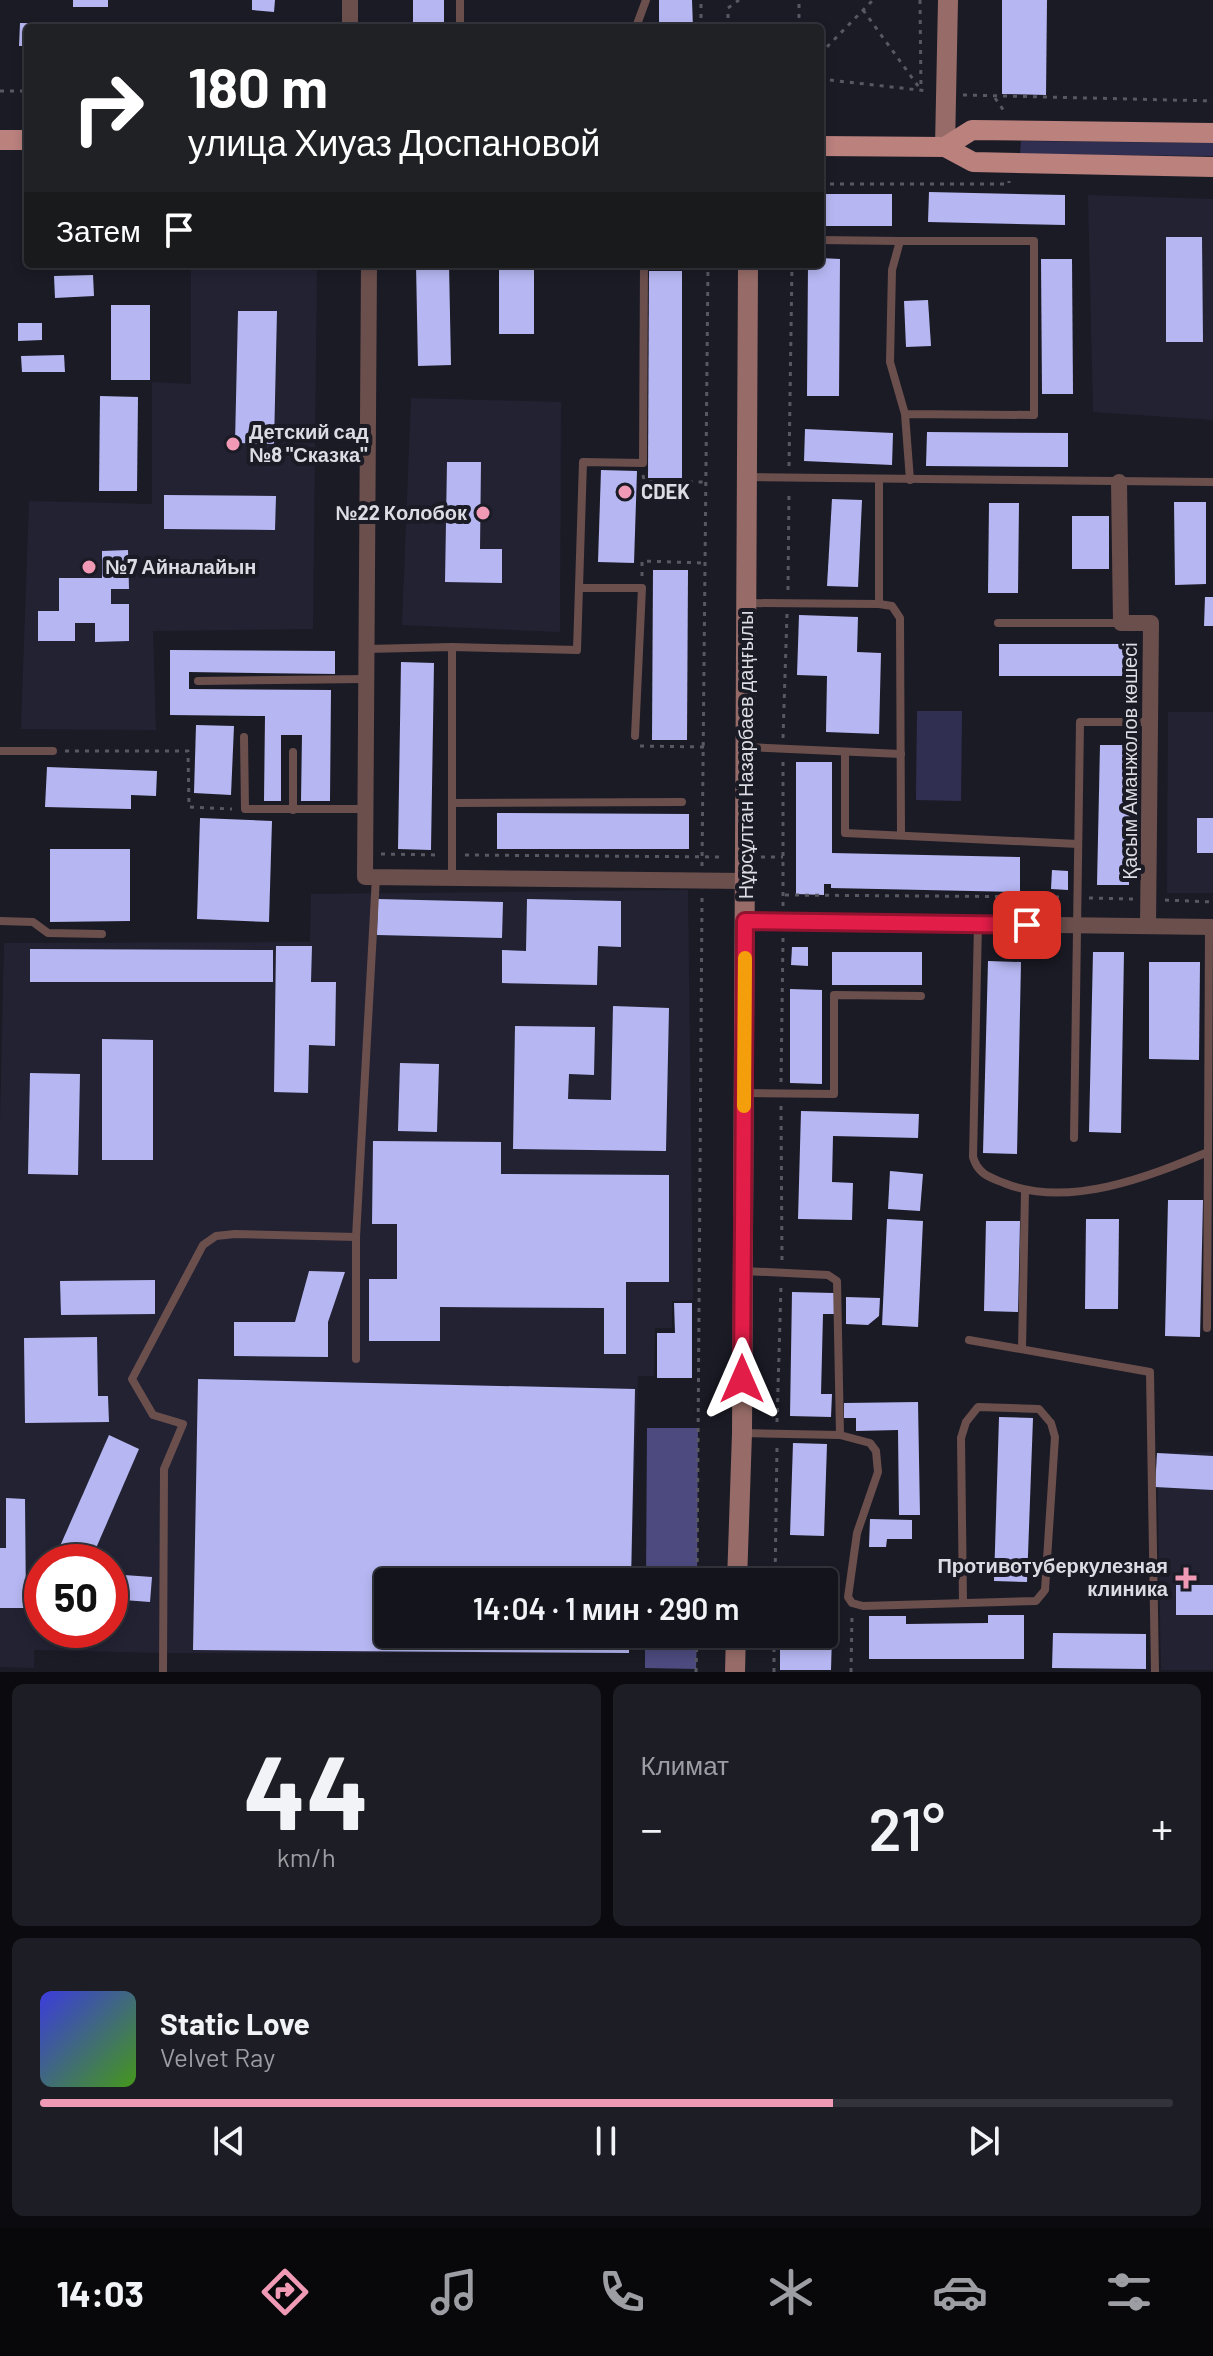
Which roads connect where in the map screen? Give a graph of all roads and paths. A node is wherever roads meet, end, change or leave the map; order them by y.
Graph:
1 (350, 0) edge
2 (460, 0) edge
3 (646, 0) edge
4 (701, 0) edge
5 (739, 0) edge
6 (799, 0) edge
7 (873, 0) edge
8 (920, 0) edge
9 (948, 0) edge
10 (863, 10) junction
11 (350, 24) edge
12 (460, 24) edge
13 (637, 24) edge
14 (701, 24) edge
15 (728, 24) edge
16 (799, 24) edge
17 (824, 50) edge
18 (824, 79) edge
19 (921, 90) junction
20 (0, 91) edge
21 (24, 91) edge
22 (946, 93) junction
23 (1213, 101) edge
24 (1213, 133) edge
25 (0, 140) edge
26 (24, 140) edge
27 (824, 146) edge
28 (945, 147) junction
29 (1213, 167) edge
30 (824, 184) edge
31 (1009, 184) dead end
32 (824, 240) edge
33 (900, 241) junction
34 (369, 268) edge
35 (644, 268) edge
36 (708, 268) edge
37 (748, 268) edge
38 (905, 414) junction
39 (643, 463) junction
40 (747, 477) junction
41 (879, 480) junction
42 (910, 480) junction
43 (706, 482) junction
44 (1119, 482) junction
45 (1213, 482) edge
46 (705, 563) junction
47 (579, 588) junction
48 (642, 588) junction
49 (747, 603) junction
50 (879, 604) junction
51 (998, 623) dead end
52 (1121, 623) junction
53 (452, 647) junction
54 (365, 649) junction
55 (365, 679) junction
56 (198, 681) dead end
57 (1150, 722) junction
58 (635, 736) joint
59 (244, 737) dead end
60 (704, 747) junction
61 (746, 747) junction
62 (0, 751) edge
63 (53, 751) joint
64 (293, 752) dead end
65 (845, 753) junction
66 (901, 754) junction
67 (682, 802) dead end
68 (452, 803) junction
69 (245, 809) junction
70 (365, 809) junction
71 (293, 810) junction
72 (901, 834) junction
73 (1078, 844) junction
74 (365, 854) junction
75 (452, 855) junction
76 (703, 857) junction
77 (745, 857) junction
78 (783, 857) dead end
79 (376, 877) junction
80 (452, 877) junction
81 (702, 880) junction
82 (745, 881) junction
83 (783, 895) dead end
84 (1077, 897) junction
85 (1149, 900) junction
86 (1213, 902) edge
87 (0, 921) edge
88 (745, 921) junction
89 (978, 924) junction
90 (1077, 925) junction
91 (1148, 926) junction
92 (1211, 927) edge
93 (102, 934) dead end
94 (921, 996) dead end
95 (744, 1093) junction
96 (1074, 1138) dead end
97 (1208, 1152) junction
98 (1025, 1192) junction
99 (356, 1237) junction
100 (743, 1271) junction
101 (1207, 1328) dead end
102 (969, 1340) dead end
103 (1022, 1349) junction
104 (356, 1359) dead end
105 (742, 1433) junction
106 (840, 1435) junction
107 (697, 1568) edge
108 (737, 1568) edge
109 (852, 1603) junction
110 (963, 1603) junction
111 (697, 1648) edge
112 (736, 1648) edge
113 (774, 1648) edge
114 (163, 1672) edge
115 (696, 1672) edge
116 (735, 1672) edge
117 (774, 1672) edge
118 (851, 1672) edge
119 (1155, 1672) edge

1 - 11 street
2 - 12 lane
3 - 13 lane
4 - 14 path
5 - 15 path
6 - 16 path
7 - 10 path
8 - 19 path
9 - 22 main road
10 - 17 path
10 - 19 path
18 - 19 path
19 - 22 path
20 - 21 path
22 - 23 path
22 - 28 main road
24 - 28 main road
25 - 26 main road
27 - 28 main road
28 - 29 main road
30 - 31 path
32 - 33 lane
33 - 38 lane
33 - 38 lane
34 - 54 street
35 - 39 lane
36 - 43 path
37 - 40 main road, Нұрсұлтан Назарбаев даңғылы
38 - 42 lane
39 - 43 path
39 - 47 lane
40 - 41 lane
40 - 49 main road, Нұрсұлтан Назарбаев даңғылы
41 - 42 lane
41 - 50 lane
42 - 44 lane
43 - 46 path
44 - 45 lane
44 - 52 street, Қасым Аманжолов көшесі
46 - 48 path
46 - 60 path
47 - 48 lane
47 - 53 lane
48 - 58 lane
49 - 50 lane
49 - 61 main road, Нұрсұлтан Назарбаев даңғылы
50 - 66 lane
51 - 52 lane
52 - 57 street, Қасым Аманжолов көшесі
53 - 54 lane
53 - 68 lane
54 - 55 street
55 - 56 lane
55 - 70 street
57 - 73 lane
57 - 85 street, Қасым Аманжолов көшесі
58 - 60 path
59 - 69 lane
60 - 76 path
61 - 65 lane
61 - 77 main road, Нұрсұлтан Назарбаев даңғылы
62 - 63 lane
63 - 69 path
64 - 71 lane
65 - 66 lane
65 - 72 lane
66 - 72 lane
67 - 68 lane
68 - 75 lane
69 - 71 lane
70 - 71 lane
70 - 74 street
72 - 73 lane
73 - 84 lane
74 - 75 path
74 - 79 street
75 - 76 path
75 - 80 lane
76 - 77 path
76 - 81 path
77 - 78 path
77 - 82 main road, Нұрсұлтан Назарбаев даңғылы
79 - 80 street
79 - 99 lane
80 - 81 street
81 - 82 street
81 - 107 path
82 - 88 main road, Нұрсұлтан Назарбаев даңғылы
83 - 84 path
84 - 85 path
84 - 90 lane
85 - 86 path
85 - 91 street, Қасым Аманжолов көшесі
87 - 93 lane
88 - 89 street
88 - 95 main road, Нұрсұлтан Назарбаев даңғылы
89 - 90 street
89 - 98 lane
90 - 91 street
90 - 96 lane
91 - 92 street
92 - 97 lane
94 - 95 lane
95 - 100 main road, Нұрсұлтан Назарбаев даңғылы
97 - 98 lane
97 - 101 lane
98 - 103 lane
99 - 104 lane
99 - 114 lane
100 - 105 main road, Нұрсұлтан Назарбаев даңғылы
100 - 106 lane
102 - 103 lane
103 - 119 lane
105 - 106 lane
105 - 108 main road, Нұрсұлтан Назарбаев даңғылы
106 - 109 lane
109 - 110 lane
109 - 118 path
110 - 110 lane
111 - 115 path
112 - 116 main road
113 - 117 path

